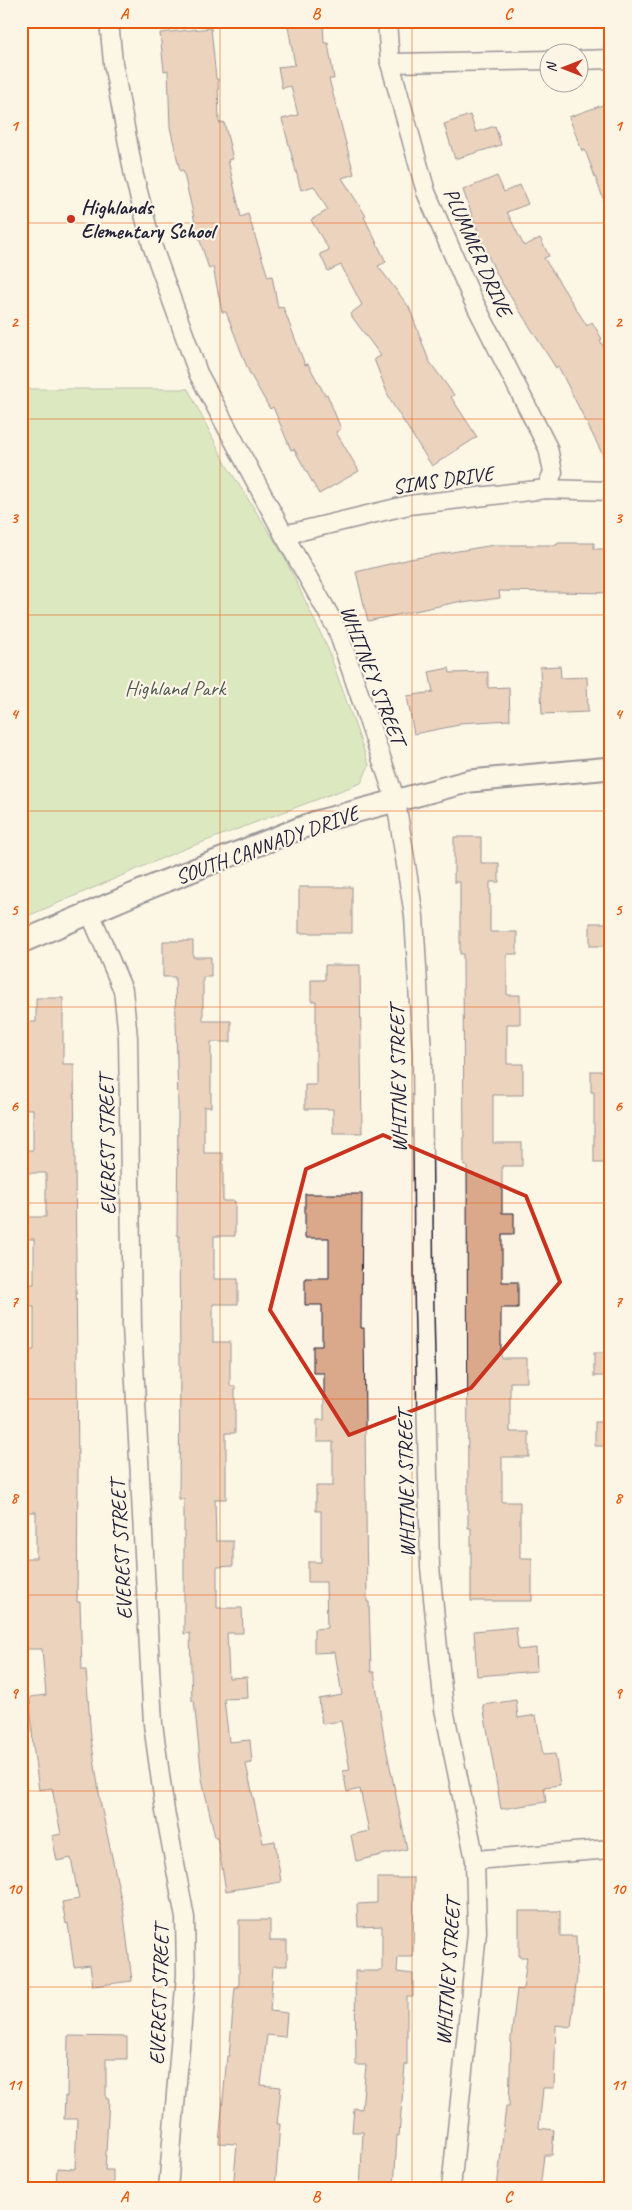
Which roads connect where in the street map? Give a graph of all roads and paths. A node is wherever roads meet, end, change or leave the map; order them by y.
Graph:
1 (109, 21) edge
2 (388, 21) edge
3 (611, 59) edge
4 (540, 60) edge
5 (590, 60) edge
6 (390, 63) junction
7 (546, 489) junction
8 (611, 491) edge
9 (284, 535) junction
10 (611, 768) edge
11 (396, 801) junction
12 (90, 913) junction
13 (21, 942) edge
14 (611, 1850) edge
15 (475, 1860) junction
16 (168, 2189) edge
17 (451, 2189) edge

1 - 9 street, WHITNEY STREET
2 - 6 street, PLUMMER DRIVE
3 - 5 street
4 - 6 street
6 - 7 street, PLUMMER DRIVE
7 - 8 street, SIMS DRIVE
7 - 9 street, SIMS DRIVE
9 - 11 street, WHITNEY STREET
10 - 11 street, SOUTH CANNADY DRIVE
11 - 12 street, SOUTH CANNADY DRIVE
11 - 15 street, WHITNEY STREET
12 - 13 street, SOUTH CANNADY DRIVE
12 - 16 street, EVEREST STREET
14 - 15 street
15 - 17 street, WHITNEY STREET

